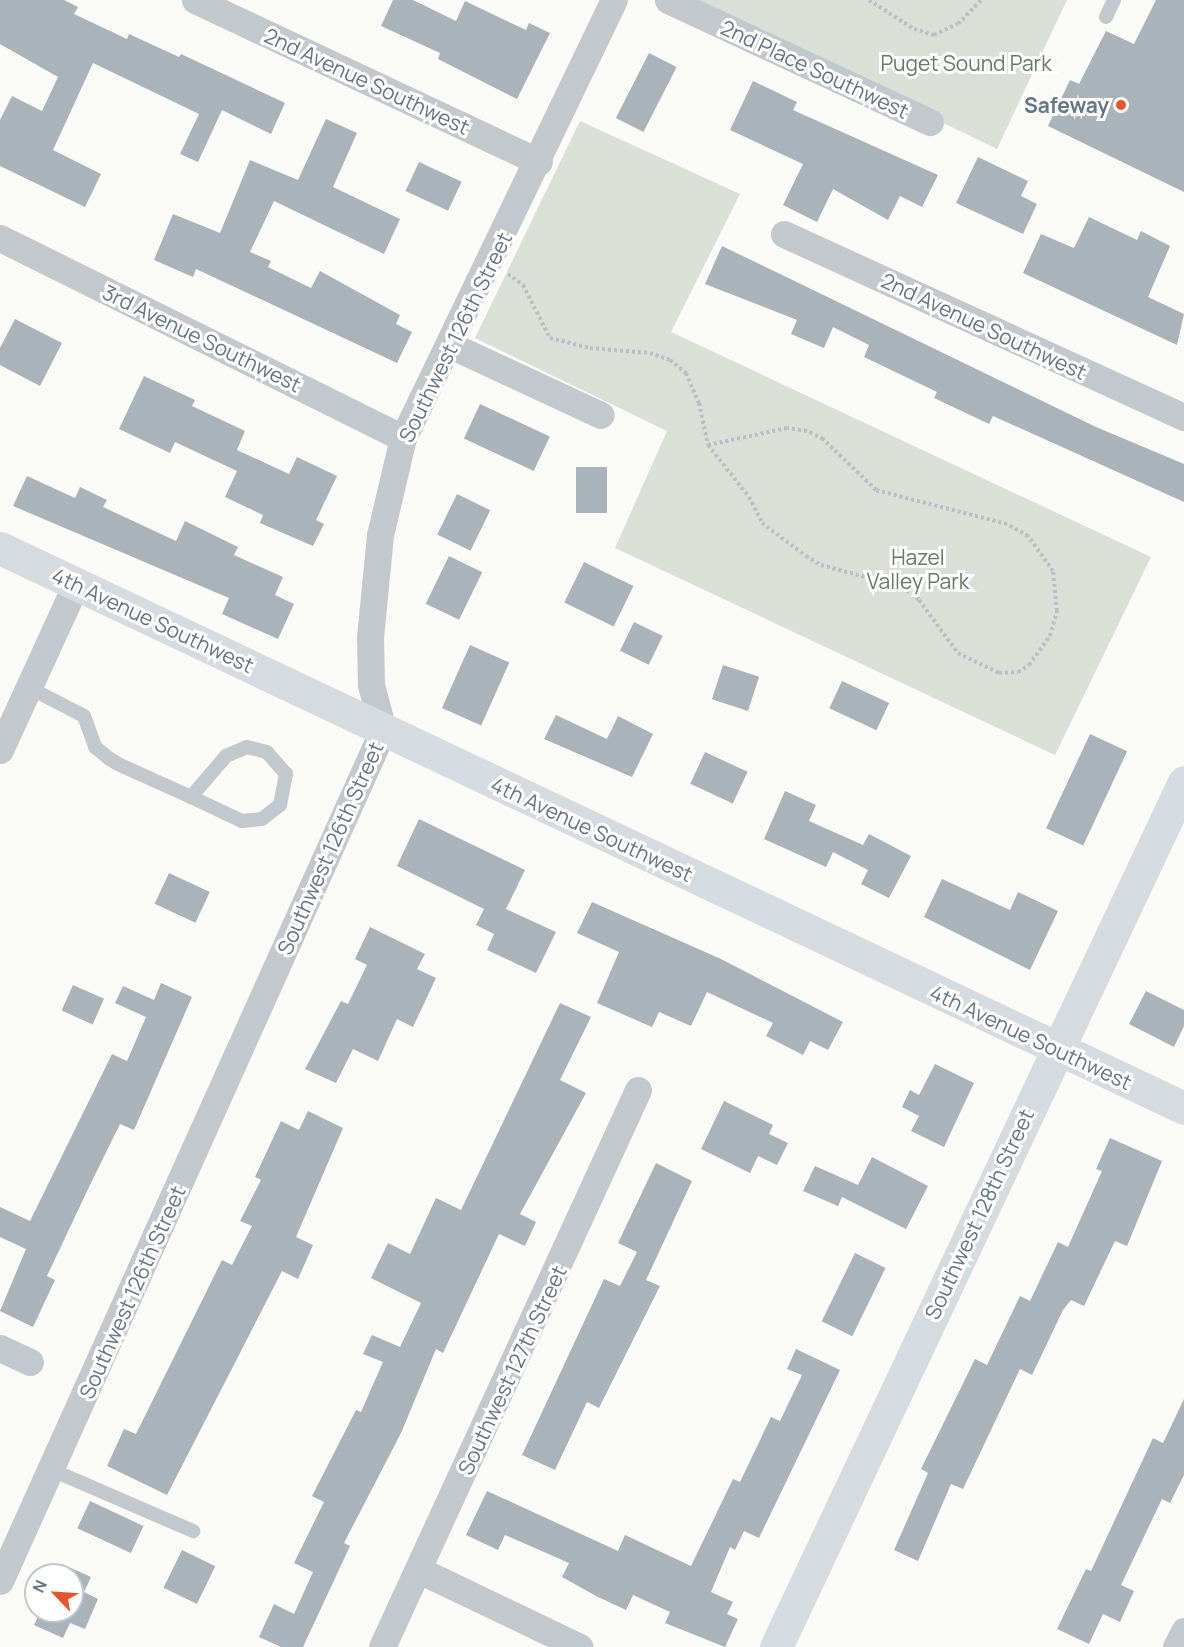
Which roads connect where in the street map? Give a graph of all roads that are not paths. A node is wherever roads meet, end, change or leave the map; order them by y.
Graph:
1 (195, 0) edge
2 (614, 0) edge
3 (668, 0) edge
4 (1114, 0) edge
5 (1106, 16) dead end
6 (930, 122) dead end
7 (539, 162) junction
8 (784, 234) dead end
9 (0, 238) edge
10 (450, 345) junction
11 (601, 415) dead end
12 (1184, 417) edge
13 (403, 438) junction
14 (0, 548) edge
15 (76, 584) junction
16 (28, 687) junction
17 (383, 730) junction
18 (0, 750) edge
19 (1184, 782) edge
20 (191, 797) junction
21 (1056, 1050) junction
22 (638, 1090) dead end
23 (1184, 1108) edge
24 (0, 1348) edge
25 (30, 1362) dead end
26 (52, 1470) junction
27 (193, 1530) dead end
28 (419, 1570) junction
29 (0, 1581) edge
30 (1184, 1631) edge
31 (382, 1647) edge
32 (580, 1647) edge
33 (776, 1647) edge
34 (1176, 1647) edge

1 - 7 street, 2nd Avenue Southwest
2 - 7 street, Southwest 126th Street
3 - 6 street, 2nd Place Southwest
4 - 5 lane
7 - 10 street, Southwest 126th Street
8 - 12 street, 2nd Avenue Southwest
9 - 13 street, 3rd Avenue Southwest
10 - 11 street
10 - 13 street, Southwest 126th Street
13 - 17 street, Southwest 126th Street
14 - 15 street, 4th Avenue Southwest
15 - 16 street
15 - 17 street, 4th Avenue Southwest
16 - 18 street
16 - 20 lane
17 - 21 street, 4th Avenue Southwest
17 - 26 street, Southwest 126th Street
19 - 21 street, Southwest 128th Street
20 - 20 lane
21 - 23 street, 4th Avenue Southwest
21 - 33 street, Southwest 128th Street
22 - 28 street, Southwest 127th Street
24 - 25 street
26 - 27 lane
26 - 29 street, Southwest 126th Street
28 - 31 street, Southwest 127th Street
28 - 32 street
30 - 34 street

